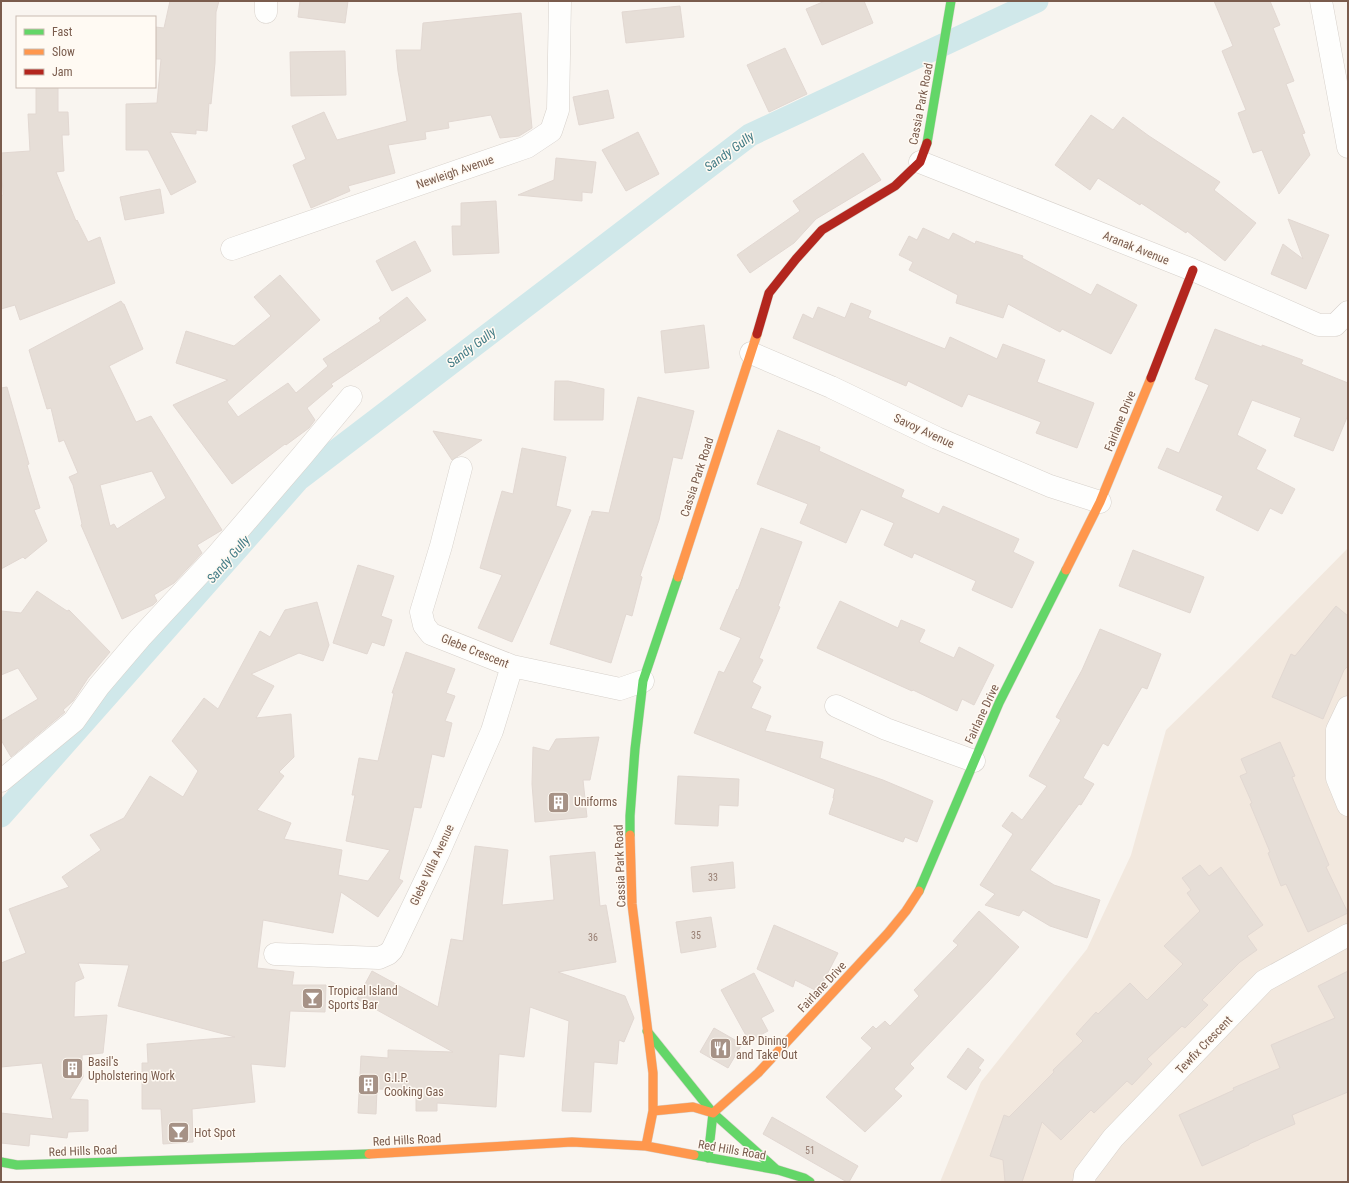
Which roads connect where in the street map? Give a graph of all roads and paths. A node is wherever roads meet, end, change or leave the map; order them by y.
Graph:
1 (560, 1) edge
2 (1321, 1) edge
3 (951, 2) edge
4 (1348, 147) edge
5 (920, 162) junction
6 (232, 249) dead end
7 (1193, 270) junction
8 (1348, 312) edge
9 (751, 353) junction
10 (351, 397) dead end
11 (461, 468) dead end
12 (1100, 502) junction
13 (512, 666) junction
14 (643, 681) junction
15 (836, 706) dead end
16 (1348, 707) edge
17 (974, 761) junction
18 (1, 781) edge
19 (1348, 805) edge
20 (1348, 935) edge
21 (275, 954) dead end
22 (647, 1032) junction
23 (653, 1111) junction
24 (713, 1113) junction
25 (646, 1146) junction
26 (708, 1158) junction
27 (1, 1162) edge
28 (778, 1170) junction
29 (810, 1182) edge
30 (1084, 1182) edge

1 - 6 street, Newleigh Avenue
2 - 4 street
3 - 5 main road, Cassia Park Road
5 - 7 street, Aranak Avenue
5 - 9 main road, Cassia Park Road
7 - 8 street, Aranak Avenue
7 - 12 main road, Fairlane Drive
9 - 12 street, Savoy Avenue
9 - 14 main road, Cassia Park Road
10 - 18 street
11 - 13 street, Glebe Crescent
12 - 17 main road, Fairlane Drive
13 - 14 street, Glebe Crescent
13 - 21 street, Glebe Villa Avenue
14 - 22 main road, Cassia Park Road
15 - 17 street
16 - 19 street
17 - 24 main road, Fairlane Drive
20 - 30 street, Tewfix Crescent
22 - 23 main road, Cassia Park Road
22 - 24 main road
23 - 24 main road
23 - 25 main road, Cassia Park Road
24 - 26 main road
24 - 28 main road
25 - 26 main road, Red Hills Road
25 - 27 main road, Red Hills Road
26 - 28 main road, Red Hills Road
28 - 29 main road, Red Hills Road

